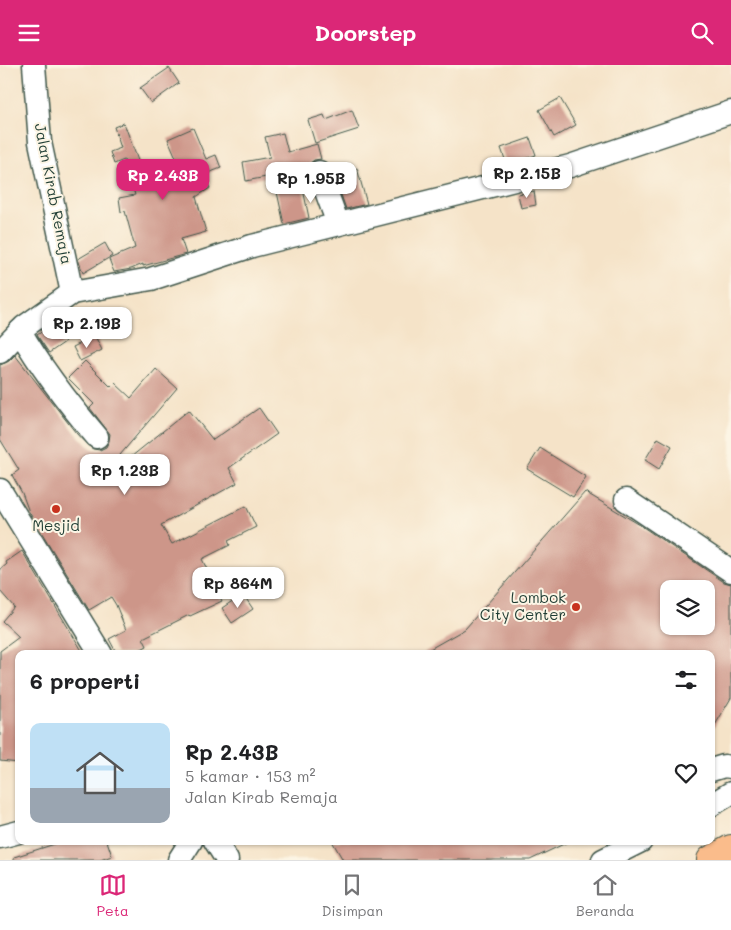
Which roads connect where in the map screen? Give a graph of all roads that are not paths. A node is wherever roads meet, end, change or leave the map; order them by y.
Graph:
1 (34, 65) edge
2 (731, 112) edge
3 (319, 172) dead end
4 (338, 223) junction
5 (72, 293) junction
6 (20, 331) junction
7 (0, 352) edge
8 (97, 437) dead end
9 (0, 490) edge
10 (626, 500) dead end
11 (731, 571) edge
12 (99, 650) edge
13 (731, 767) edge
14 (715, 769) edge
15 (731, 793) edge
16 (715, 803) edge
17 (15, 833) edge
18 (0, 837) edge
19 (188, 845) edge
20 (218, 845) edge
21 (633, 845) edge
22 (731, 849) edge
23 (179, 860) edge
24 (227, 860) edge
25 (603, 860) edge
26 (711, 860) edge

1 - 5 street, Jalan Kirab Remaja
2 - 4 street
3 - 4 street
4 - 5 street
5 - 6 street
6 - 7 street
6 - 8 street
9 - 12 street
10 - 11 street
13 - 14 street
15 - 16 street
17 - 18 street
19 - 23 street
20 - 24 street
21 - 25 street
22 - 26 highway

